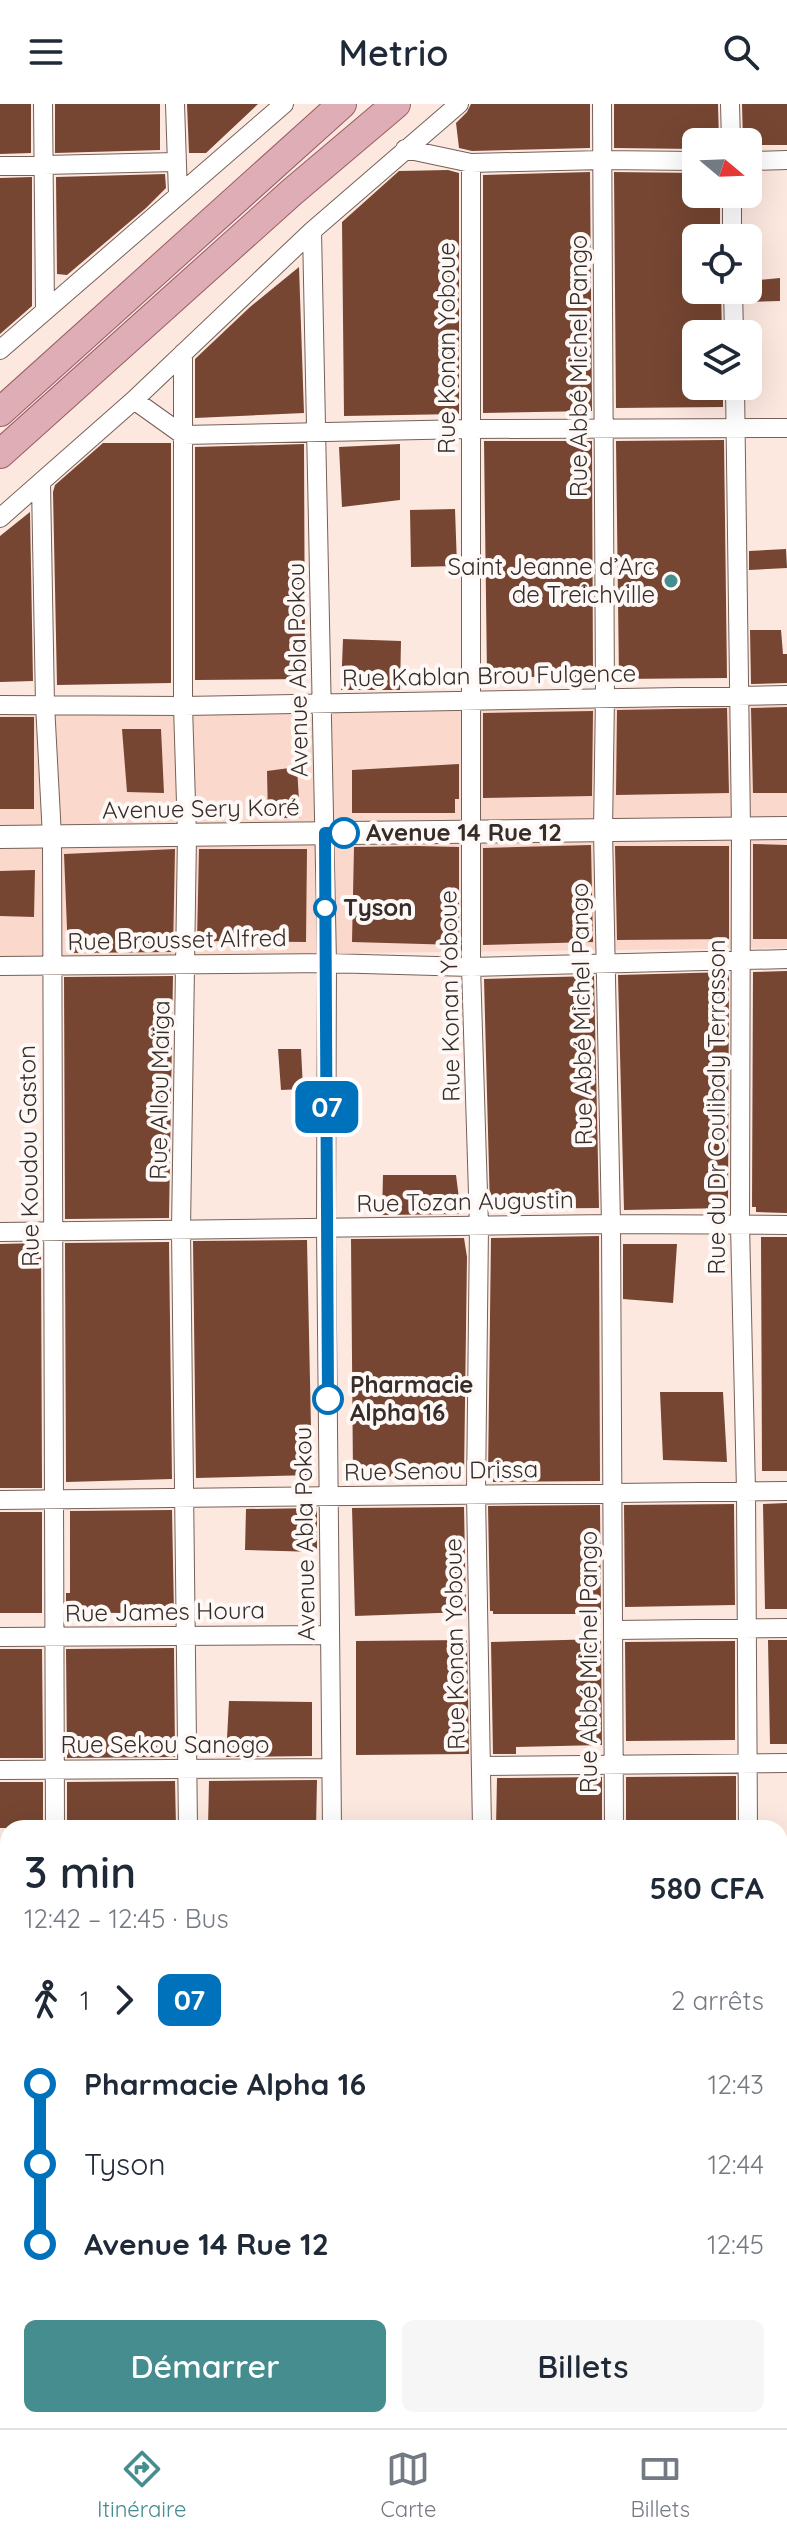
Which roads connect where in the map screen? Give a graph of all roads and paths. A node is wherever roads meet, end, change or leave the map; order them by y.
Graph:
1 (43, 104) edge
2 (175, 104) edge
3 (284, 104) edge
4 (342, 104) edge
5 (396, 104) edge
6 (459, 104) edge
7 (602, 104) edge
8 (730, 104) edge
9 (436, 112) edge
10 (731, 128) edge
11 (405, 149) junction
12 (603, 160) junction
13 (787, 160) edge
14 (682, 161) edge
15 (762, 161) edge
16 (176, 162) junction
17 (471, 163) junction
18 (43, 165) junction
19 (0, 166) edge
20 (178, 195) junction
21 (312, 231) junction
22 (45, 310) junction
23 (0, 350) edge
24 (183, 353) junction
25 (134, 400) junction
26 (735, 400) edge
27 (0, 412) edge
28 (736, 428) junction
29 (787, 428) edge
30 (470, 429) junction
31 (603, 430) junction
32 (318, 433) junction
33 (183, 435) junction
34 (0, 454) edge
35 (41, 484) junction
36 (0, 518) edge
37 (738, 695) junction
38 (787, 695) edge
39 (605, 696) junction
40 (472, 702) junction
41 (45, 704) junction
42 (323, 704) junction
43 (0, 705) edge
44 (183, 706) junction
45 (787, 828) edge
46 (741, 829) junction
47 (603, 831) junction
48 (325, 833) junction
49 (472, 833) junction
50 (187, 835) junction
51 (0, 837) edge
52 (52, 837) junction
53 (740, 959) junction
54 (787, 959) edge
55 (605, 962) junction
56 (327, 963) junction
57 (186, 964) junction
58 (0, 966) edge
59 (51, 966) junction
60 (471, 967) junction
61 (611, 1224) junction
62 (740, 1224) junction
63 (787, 1225) edge
64 (479, 1226) junction
65 (326, 1228) junction
66 (181, 1230) junction
67 (54, 1231) junction
68 (0, 1232) edge
69 (746, 1491) junction
70 (787, 1491) edge
71 (612, 1493) junction
72 (476, 1494) junction
73 (330, 1497) junction
74 (184, 1498) junction
75 (53, 1499) junction
76 (0, 1500) edge
77 (746, 1628) junction
78 (787, 1628) edge
79 (613, 1630) junction
80 (186, 1634) junction
81 (330, 1635) junction
82 (0, 1637) edge
83 (54, 1638) junction
84 (747, 1763) junction
85 (787, 1763) edge
86 (614, 1765) junction
87 (481, 1766) junction
88 (187, 1768) junction
89 (331, 1768) junction
90 (0, 1770) edge
91 (55, 1770) junction
92 (55, 1820) edge
93 (188, 1820) edge
94 (332, 1820) edge
95 (482, 1820) edge
96 (614, 1820) edge
97 (748, 1820) edge

1 - 18 street
2 - 16 street
3 - 20 street
4 - 27 main road
5 - 34 main road
6 - 9 street
7 - 12 street, Rue Abbé Michel Pango
8 - 10 street
9 - 11 street
11 - 17 street
11 - 21 street
12 - 14 street
12 - 17 street
12 - 31 street, Rue Abbé Michel Pango
13 - 15 street
16 - 18 street
16 - 20 street
17 - 30 street, Rue Konan Yoboue
18 - 19 street
18 - 22 street
20 - 22 street
21 - 24 street
21 - 32 street, Avenue Abla Pokou
22 - 23 street
24 - 25 street
24 - 33 street, Rue Allou Maïga
25 - 33 street
25 - 35 street
26 - 28 street, Rue du Dr Coulibaly Terrasson
28 - 29 street
28 - 31 street
28 - 37 street, Rue du Dr Coulibaly Terrasson
30 - 31 street
30 - 32 street
30 - 40 street, Rue Konan Yoboue
31 - 39 street, Rue Abbé Michel Pango
32 - 33 street
32 - 42 street, Avenue Abla Pokou
33 - 44 street, Rue Allou Maïga
35 - 36 street
35 - 41 street, Rue Koudou Gaston
37 - 38 street, Rue Kablan Brou Fulgence
37 - 39 street, Rue Kablan Brou Fulgence
37 - 46 street, Rue du Dr Coulibaly Terrasson
39 - 40 street, Rue Kablan Brou Fulgence
39 - 47 street, Rue Abbé Michel Pango
40 - 42 street, Rue Kablan Brou Fulgence
40 - 49 street, Rue Konan Yoboue
41 - 43 street, Rue Kablan Brou Fulgence
41 - 44 street, Rue Kablan Brou Fulgence
41 - 52 street, Rue Koudou Gaston
42 - 44 street, Rue Kablan Brou Fulgence
42 - 48 street, Avenue Abla Pokou
44 - 50 street, Rue Allou Maïga
45 - 46 street, Avenue Sery Koré
46 - 47 street, Avenue Sery Koré
46 - 53 street, Rue du Dr Coulibaly Terrasson
47 - 49 street, Avenue Sery Koré
47 - 55 street, Rue Abbé Michel Pango
48 - 49 street, Avenue Sery Koré
48 - 50 street, Avenue Sery Koré
48 - 56 street, Avenue Abla Pokou
49 - 60 street, Rue Konan Yoboue
50 - 52 street, Avenue Sery Koré
50 - 57 street, Rue Allou Maïga
51 - 52 street, Avenue Sery Koré
52 - 59 street, Rue Koudou Gaston
53 - 54 street, Rue Brousset Alfred
53 - 55 street, Rue Brousset Alfred
53 - 62 street, Rue du Dr Coulibaly Terrasson
55 - 60 street, Rue Brousset Alfred
55 - 61 street, Rue Abbé Michel Pango
56 - 57 street, Rue Brousset Alfred
56 - 60 street, Rue Brousset Alfred
56 - 65 street, Avenue Abla Pokou
57 - 59 street, Rue Brousset Alfred
57 - 66 street, Rue Allou Maïga
58 - 59 street, Rue Brousset Alfred
59 - 67 street, Rue Koudou Gaston
60 - 64 street, Rue Konan Yoboue
61 - 62 street, Rue Tozan Augustin
61 - 64 street, Rue Tozan Augustin
61 - 71 street, Rue Abbé Michel Pango
62 - 63 street, Rue Tozan Augustin
62 - 69 street, Rue du Dr Coulibaly Terrasson
64 - 65 street, Rue Tozan Augustin
64 - 72 street, Rue Konan Yoboue
65 - 66 street, Rue Tozan Augustin
65 - 73 street, Avenue Abla Pokou
66 - 67 street, Rue Tozan Augustin
66 - 74 street, Rue Allou Maïga
67 - 68 street, Rue Tozan Augustin
67 - 75 street, Rue Koudou Gaston
69 - 70 street, Rue Senou Drissa
69 - 71 street, Rue Senou Drissa
69 - 77 street, Rue du Dr Coulibaly Terrasson
71 - 72 street, Rue Senou Drissa
71 - 79 street, Rue Abbé Michel Pango
72 - 73 street, Rue Senou Drissa
72 - 87 street, Rue Konan Yoboue
73 - 74 street, Rue Senou Drissa
73 - 81 street, Avenue Abla Pokou
74 - 75 street, Rue Senou Drissa
74 - 80 street, Rue Allou Maïga
75 - 76 street, Rue Senou Drissa
75 - 83 street, Rue Koudou Gaston
77 - 78 street
77 - 79 street
77 - 84 street, Rue du Dr Coulibaly Terrasson
79 - 86 street, Rue Abbé Michel Pango
80 - 81 street, Rue James Houra
80 - 83 street, Rue James Houra
80 - 88 street, Rue Allou Maïga
81 - 89 street, Avenue Abla Pokou
82 - 83 street, Rue James Houra
83 - 91 street, Rue Koudou Gaston
84 - 85 street
84 - 86 street
84 - 97 street, Rue du Dr Coulibaly Terrasson
86 - 87 street
86 - 96 street, Rue Abbé Michel Pango
87 - 95 street, Rue Konan Yoboue
88 - 89 street, Rue Sekou Sanogo
88 - 91 street, Rue Sekou Sanogo
88 - 93 street, Rue Allou Maïga
89 - 94 street, Avenue Abla Pokou
90 - 91 street, Rue Sekou Sanogo
91 - 92 street, Rue Koudou Gaston

